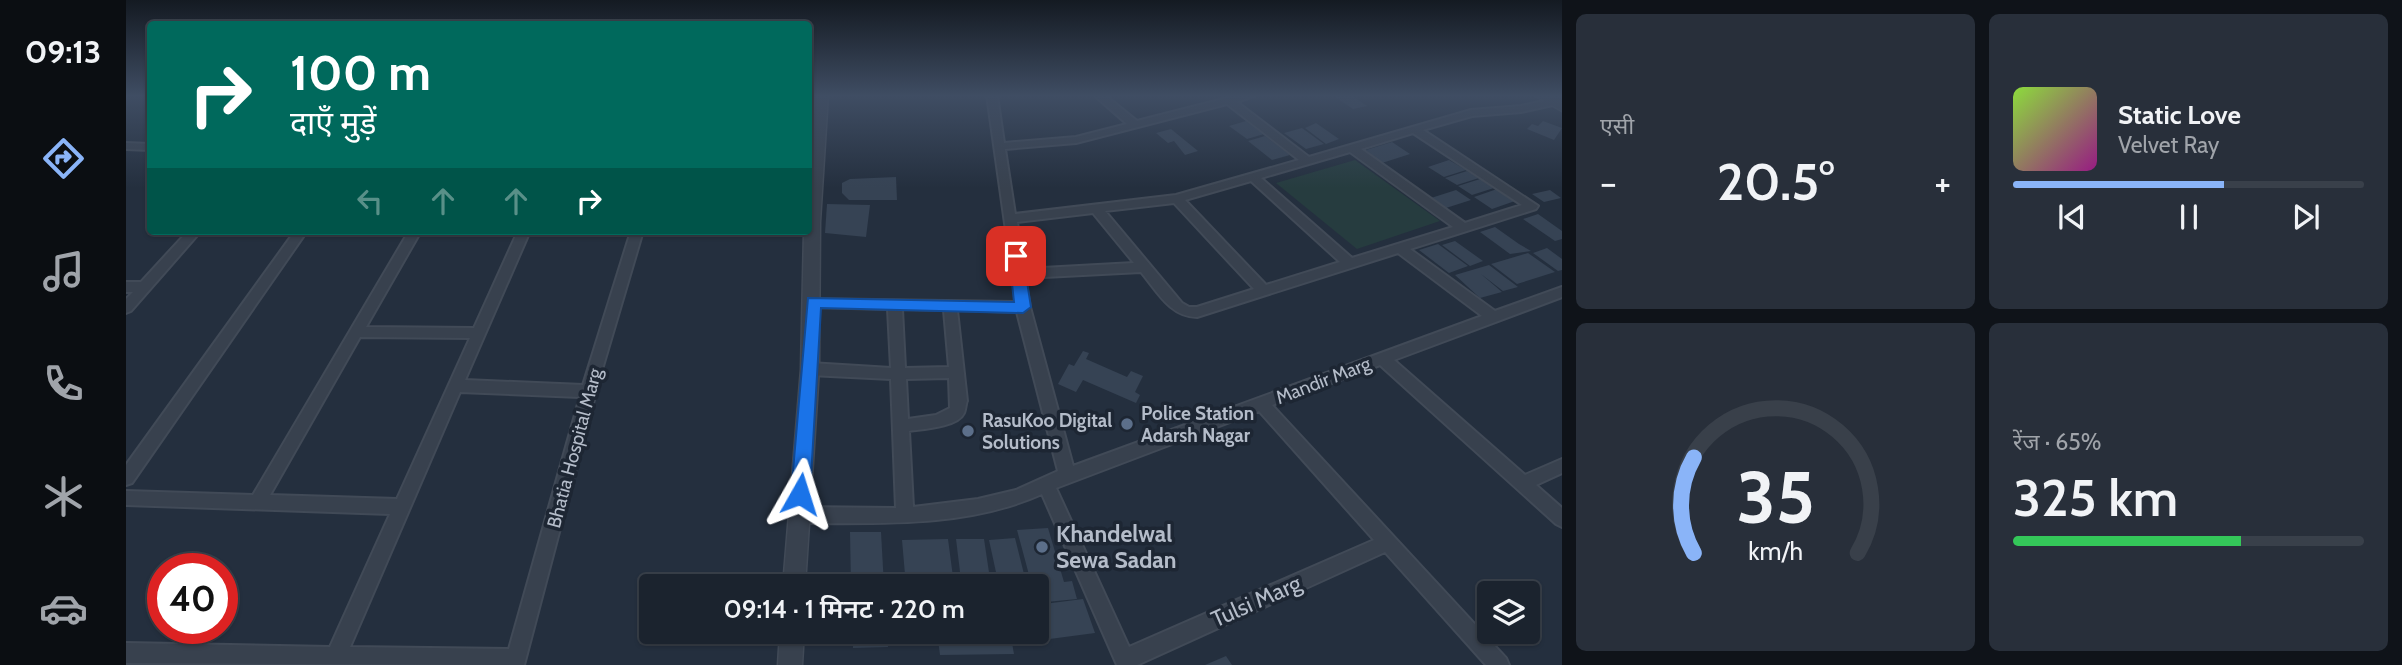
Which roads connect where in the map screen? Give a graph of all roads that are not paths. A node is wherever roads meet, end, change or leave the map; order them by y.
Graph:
1 (819, 126) edge
2 (998, 126) edge
3 (1137, 126) edge
4 (1263, 126) edge
5 (1425, 126) edge
6 (1414, 129) junction
7 (126, 146) edge
8 (1002, 146) junction
9 (147, 147) edge
10 (1351, 147) junction
11 (1308, 161) junction
12 (1252, 177) junction
13 (812, 200) edge
14 (1177, 200) junction
15 (1098, 211) junction
16 (1009, 219) junction
17 (1463, 228) junction
18 (191, 235) edge
19 (298, 235) edge
20 (413, 235) edge
21 (522, 235) edge
22 (636, 235) edge
23 (811, 235) edge
24 (1401, 248) junction
25 (1350, 264) junction
26 (1144, 267) junction
27 (1019, 274) junction
28 (126, 287) edge
29 (145, 287) junction
30 (1264, 291) junction
31 (1562, 292) edge
32 (813, 302) junction
33 (895, 304) junction
34 (950, 305) junction
35 (1023, 307) junction
36 (126, 308) edge
37 (1492, 316) junction
38 (358, 332) junction
39 (479, 333) junction
40 (1382, 358) junction
41 (810, 369) junction
42 (957, 372) junction
43 (897, 374) junction
44 (456, 386) junction
45 (589, 391) junction
46 (1261, 403) junction
47 (901, 426) junction
48 (1562, 466) edge
49 (1066, 475) junction
50 (126, 478) edge
51 (1522, 484) junction
52 (1046, 485) junction
53 (126, 498) edge
54 (258, 501) junction
55 (402, 507) junction
56 (798, 515) junction
57 (905, 516) junction
58 (1562, 519) edge
59 (1387, 543) junction
60 (795, 574) edge
61 (791, 644) edge
62 (126, 653) edge
63 (336, 656) junction
64 (514, 662) edge
65 (1125, 662) edge
66 (790, 665) edge
67 (1499, 665) edge

1 - 13 street
2 - 8 street
3 - 8 street
4 - 11 street
5 - 6 street
6 - 10 street
6 - 17 street
7 - 9 street
8 - 16 street
10 - 11 street
10 - 17 street
11 - 12 street
12 - 14 street
12 - 25 street
14 - 15 street
14 - 30 street
15 - 16 street
15 - 26 street
16 - 27 street
17 - 24 street
18 - 29 street
19 - 50 street
20 - 38 street
21 - 39 street
22 - 45 street, Bhatia Hospital Marg
23 - 32 street
24 - 25 street
24 - 37 street
25 - 30 street
26 - 27 street
26 - 30 street
27 - 35 street
28 - 29 street
29 - 36 street
31 - 37 street, Mandir Marg
32 - 33 street
32 - 41 street
33 - 34 street
33 - 43 street
34 - 35 street
34 - 42 street
35 - 49 street
37 - 40 street, Mandir Marg
38 - 39 street
38 - 54 street
39 - 44 street
40 - 46 street, Mandir Marg
40 - 51 street
41 - 43 street
41 - 56 street
42 - 43 street
42 - 47 street
43 - 47 street
44 - 45 street
44 - 55 street
45 - 64 street, Bhatia Hospital Marg
46 - 49 street, Mandir Marg
46 - 59 street
47 - 57 street
48 - 51 street
49 - 52 street, Mandir Marg
51 - 58 street
52 - 57 street, Mandir Marg
52 - 65 street
53 - 54 street
54 - 55 street
55 - 63 street
56 - 57 street, Mandir Marg
56 - 60 street
59 - 65 street, Tulsi Marg
59 - 67 street
61 - 66 street
62 - 63 street
63 - 64 street

